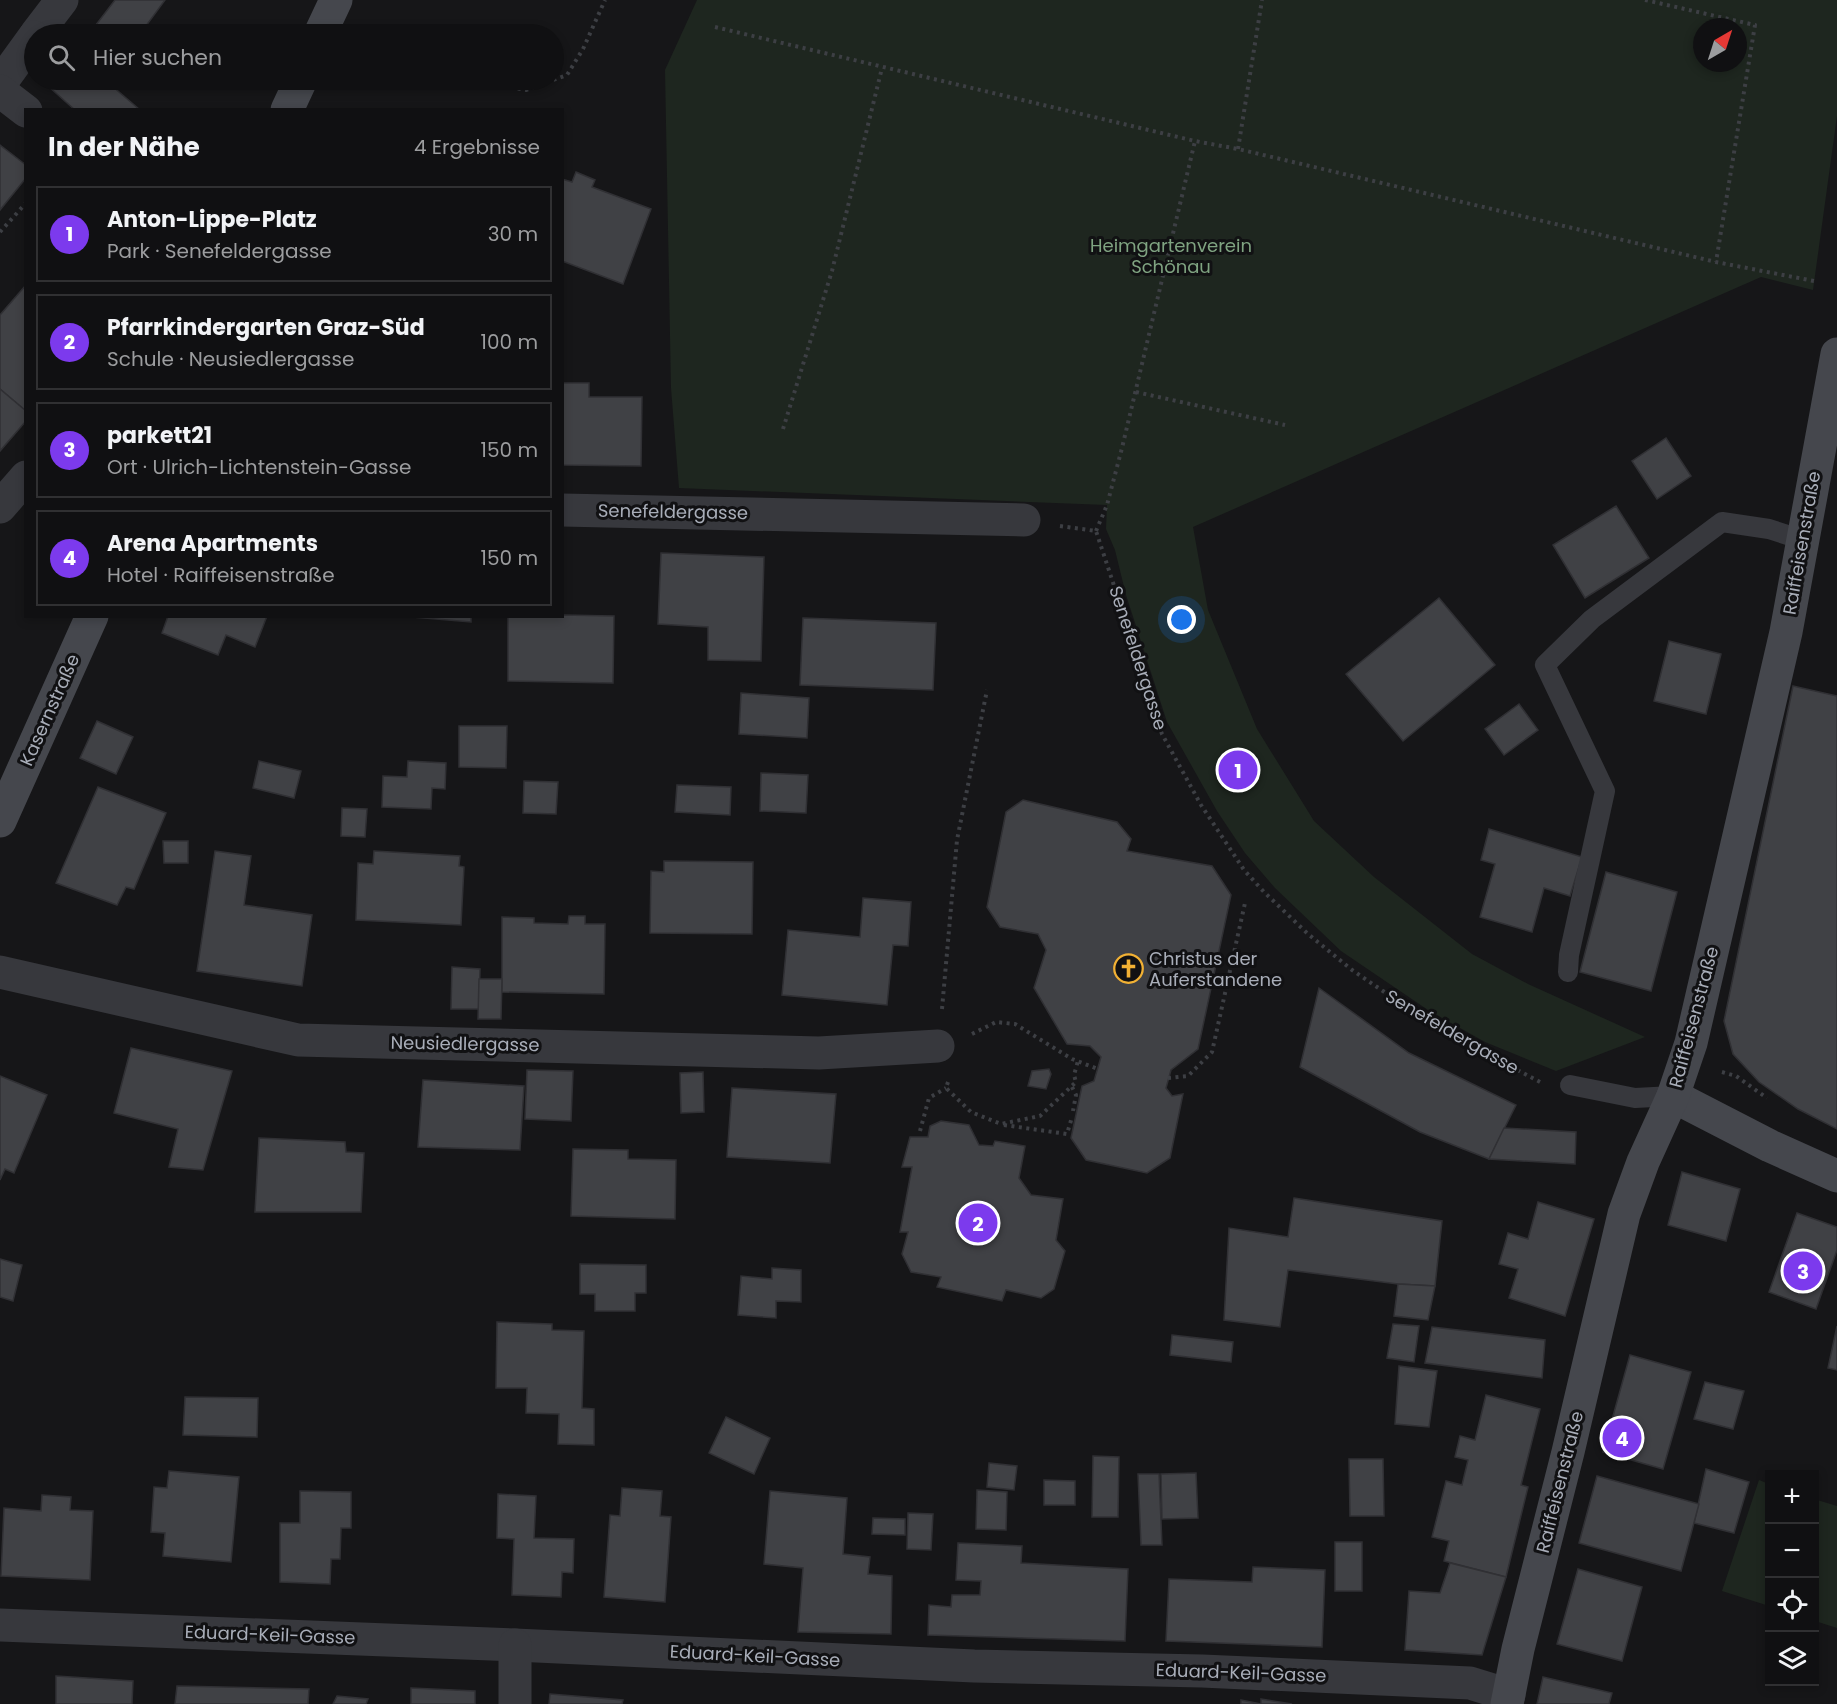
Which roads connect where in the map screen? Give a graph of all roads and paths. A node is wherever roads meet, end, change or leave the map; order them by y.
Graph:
1 (62, 0) edge
2 (336, 0) edge
3 (604, 0) edge
4 (1262, 0) edge
5 (1645, 0) edge
6 (44, 24) edge
7 (325, 24) edge
8 (715, 27) dead end
9 (24, 51) edge
10 (882, 68) junction
11 (564, 76) edge
12 (0, 84) edge
13 (296, 90) edge
14 (0, 91) edge
15 (288, 108) edge
16 (24, 109) edge
17 (1195, 141) junction
18 (1238, 149) junction
19 (24, 205) edge
20 (0, 232) edge
21 (1716, 262) junction
22 (1814, 282) dead end
23 (1837, 354) edge
24 (1136, 392) junction
25 (1285, 425) dead end
26 (783, 429) dead end
27 (24, 479) edge
28 (0, 507) edge
29 (564, 510) edge
30 (1024, 520) joint
31 (1096, 531) junction
32 (1803, 540) junction
33 (92, 618) edge
34 (987, 690) dead end
35 (2, 808) edge
36 (1245, 903) dead end
37 (0, 972) edge
38 (1568, 972) dead end
39 (944, 1060) junction
40 (1078, 1061) junction
41 (1098, 1069) dead end
42 (1168, 1078) dead end
43 (1570, 1085) joint
44 (1072, 1087) junction
45 (946, 1088) junction
46 (1673, 1096) junction
47 (1073, 1110) dead end
48 (1072, 1117) dead end
49 (1001, 1125) junction
50 (920, 1131) dead end
51 (1837, 1176) edge
52 (0, 1625) edge
53 (515, 1645) junction
54 (1508, 1699) edge
55 (515, 1704) edge

1 - 6 street
2 - 7 street
3 - 11 path
4 - 18 path
5 - 21 path
8 - 10 path
9 - 12 street
10 - 17 path
10 - 26 path
13 - 15 street
14 - 16 street
17 - 18 path
17 - 24 path
18 - 21 path
19 - 20 path
21 - 22 path
23 - 32 street, Raiffeisenstraße
24 - 25 path
24 - 31 path
27 - 28 street
29 - 30 street, Senefeldergasse
30 - 31 path
31 - 43 path, Senefeldergasse
32 - 38 lane
32 - 46 street, Raiffeisenstraße
33 - 35 street, Kasernstraße
34 - 39 path
36 - 42 path
37 - 39 street, Neusiedlergasse
39 - 40 path
39 - 45 path
40 - 41 path
40 - 44 path
43 - 46 lane
44 - 47 path
44 - 49 path
45 - 49 path
45 - 50 path
46 - 51 street
46 - 54 street, Raiffeisenstraße
48 - 49 path
52 - 53 street, Eduard-Keil-Gasse
53 - 54 street, Eduard-Keil-Gasse
53 - 55 street

